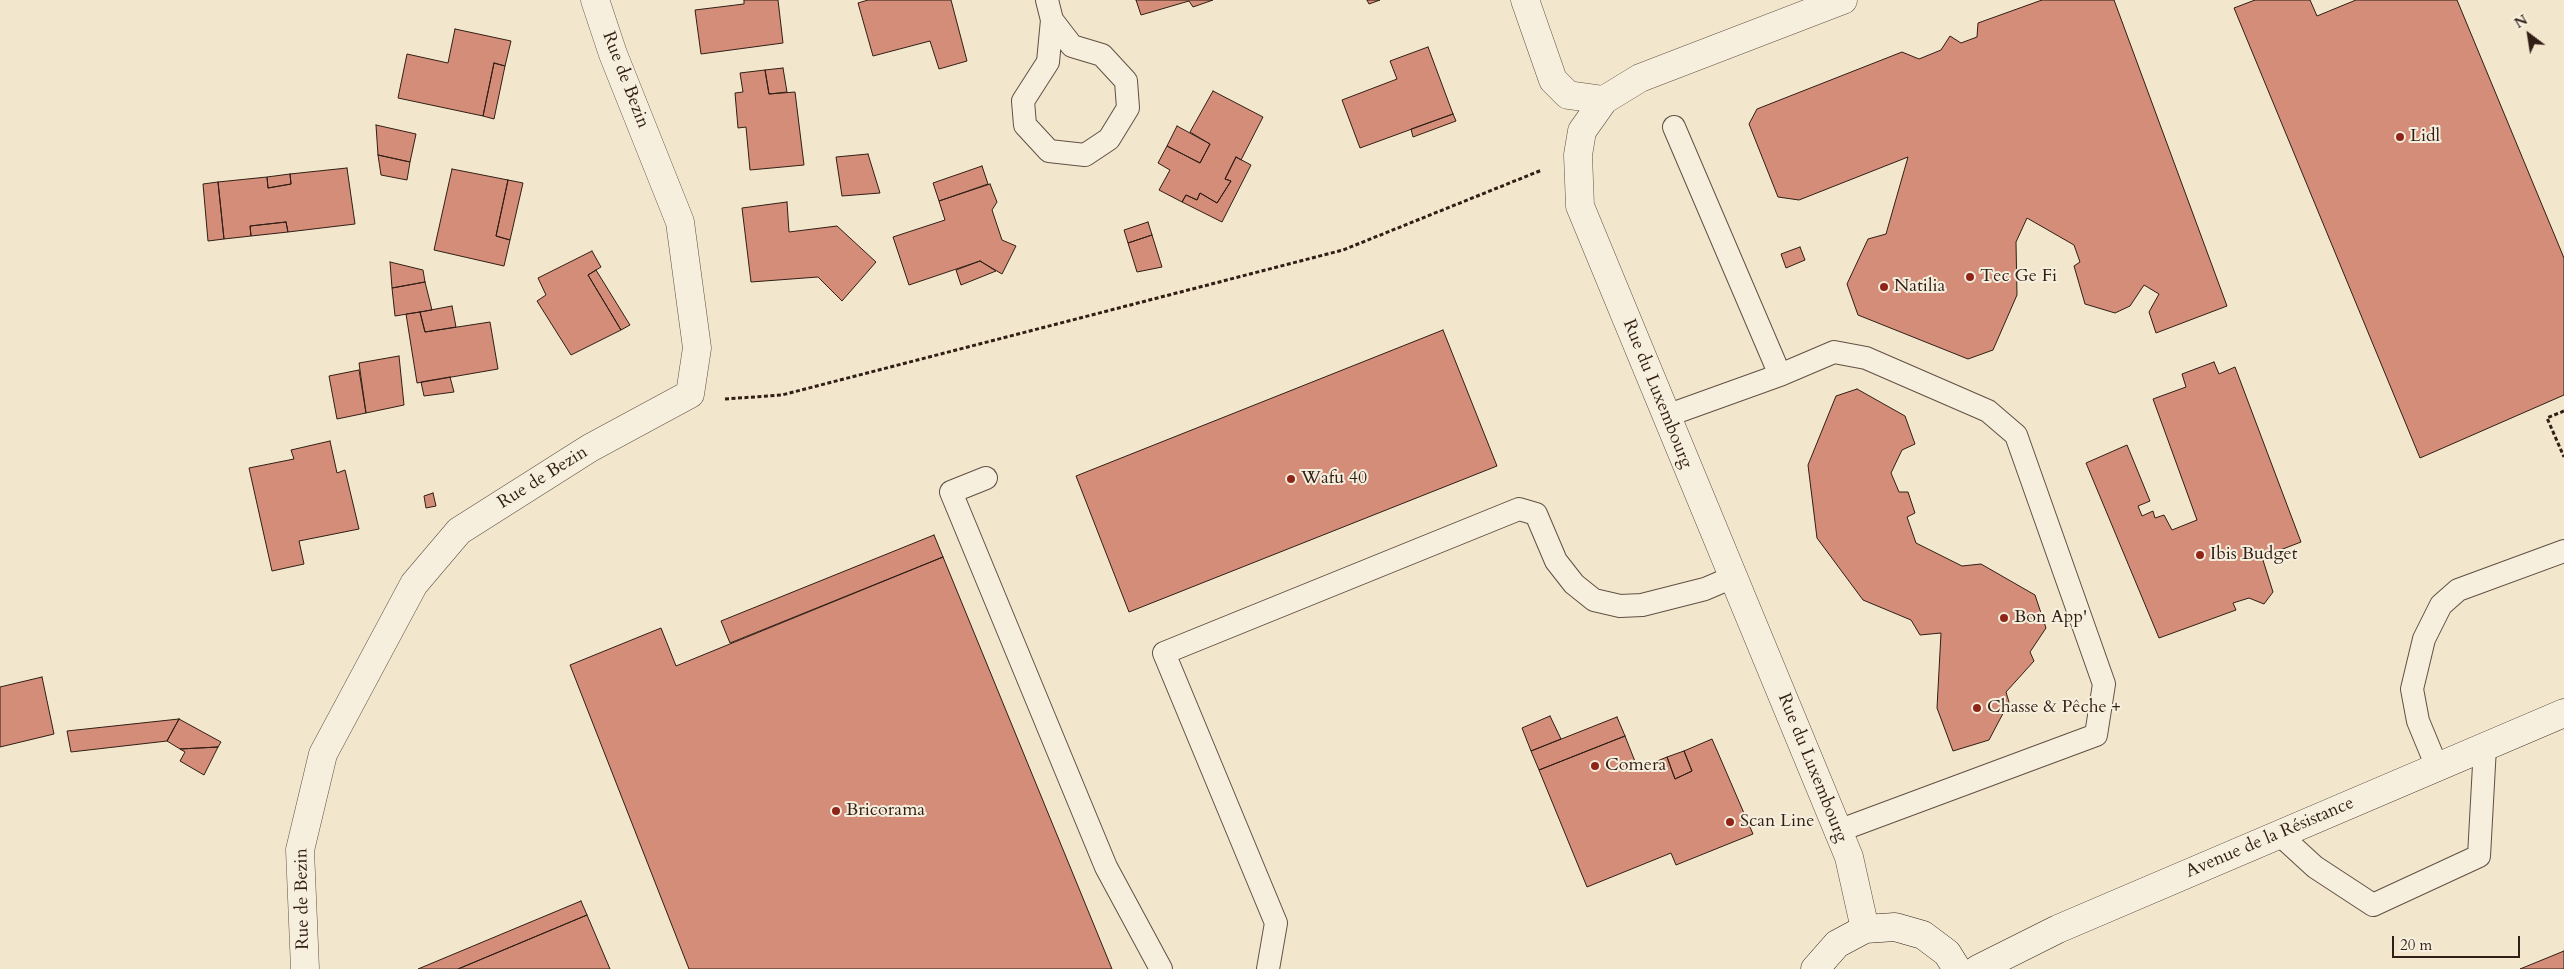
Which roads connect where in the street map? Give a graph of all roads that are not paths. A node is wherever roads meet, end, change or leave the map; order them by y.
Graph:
1 (595, 0) edge
2 (1525, 0) edge
3 (1843, 0) edge
4 (1050, 10) edge
5 (1604, 100) junction
6 (1674, 127) dead end
7 (1780, 375) junction
8 (1666, 416) junction
9 (986, 478) dead end
10 (2564, 551) edge
11 (1733, 577) junction
12 (2564, 713) edge
13 (2485, 747) junction
14 (2437, 767) junction
15 (1838, 831) junction
16 (2279, 834) junction
17 (1866, 929) junction
18 (305, 969) edge
19 (1161, 969) edge
20 (1267, 969) edge
21 (1816, 969) edge
22 (1957, 969) edge
23 (1978, 969) edge

1 - 18 street, Rue de Bezin
2 - 5 street
3 - 5 street, Rue du Luxembourg
4 - 4 lane
5 - 8 street, Rue du Luxembourg
6 - 7 lane
7 - 8 lane
7 - 15 lane
8 - 11 street, Rue du Luxembourg
9 - 19 lane
10 - 14 lane
11 - 15 street, Rue du Luxembourg
11 - 20 lane
12 - 13 street, Avenue de la Résistance
13 - 14 street, Avenue de la Résistance
13 - 16 lane
14 - 16 street, Avenue de la Résistance
15 - 17 street, Rue du Luxembourg
16 - 23 street, Avenue de la Résistance
17 - 21 street
17 - 22 street

